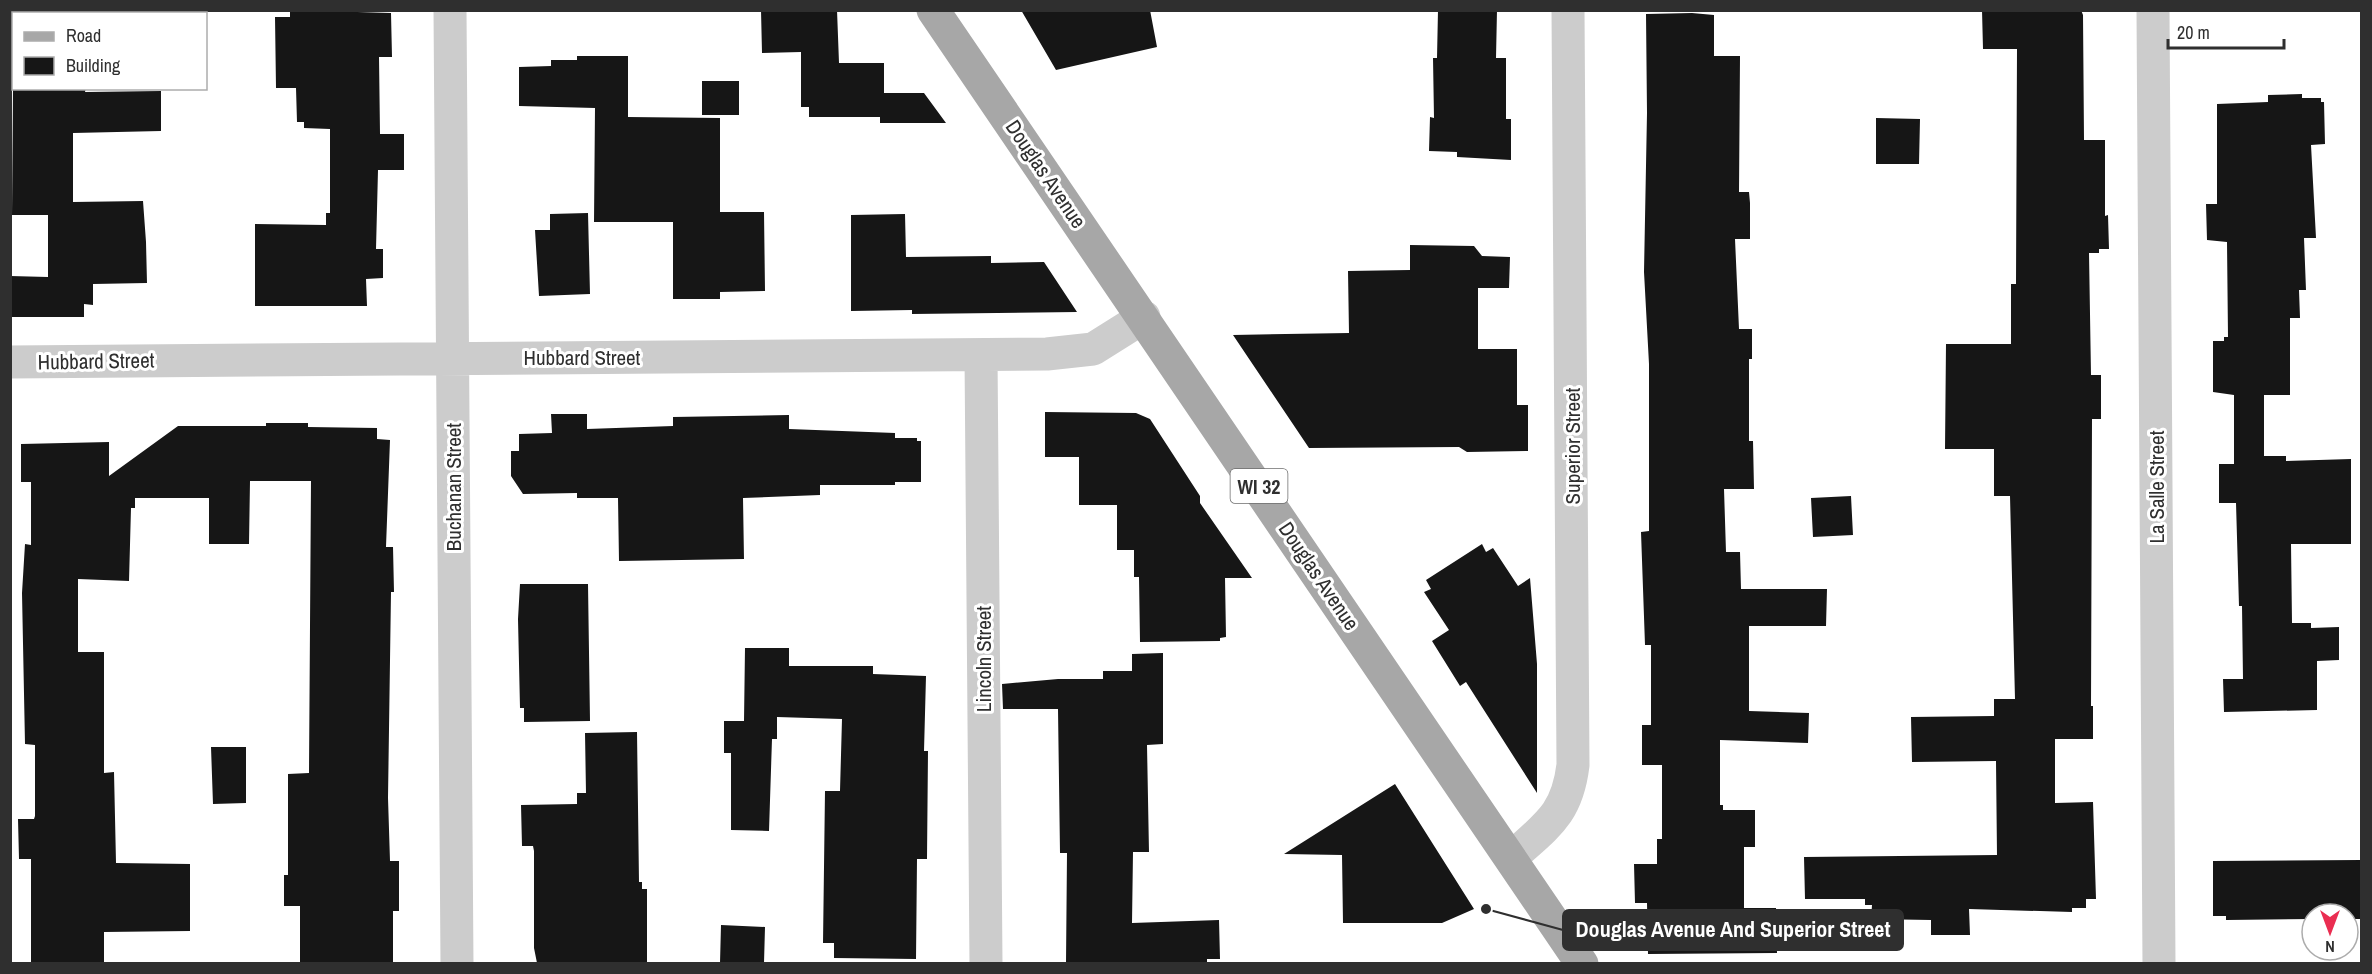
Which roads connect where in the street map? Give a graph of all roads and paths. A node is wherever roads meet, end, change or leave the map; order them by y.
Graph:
1 (450, 10) edge
2 (933, 10) edge
3 (1568, 10) edge
4 (2153, 10) edge
5 (1144, 317) junction
6 (981, 355) junction
7 (452, 358) junction
8 (10, 362) edge
9 (1512, 858) junction
10 (457, 963) edge
11 (986, 963) edge
12 (1582, 963) edge
13 (2160, 963) edge

1 - 7 street, Buchanan Street
2 - 5 main road, Douglas Avenue / WI 32
3 - 9 street, Superior Street
4 - 13 street, La Salle Street
5 - 6 street, Hubbard Street
5 - 9 main road, Douglas Avenue / WI 32
6 - 7 street, Hubbard Street
6 - 11 street, Lincoln Street
7 - 8 street, Hubbard Street
7 - 10 street, Buchanan Street
9 - 12 main road, Douglas Avenue / WI 32

